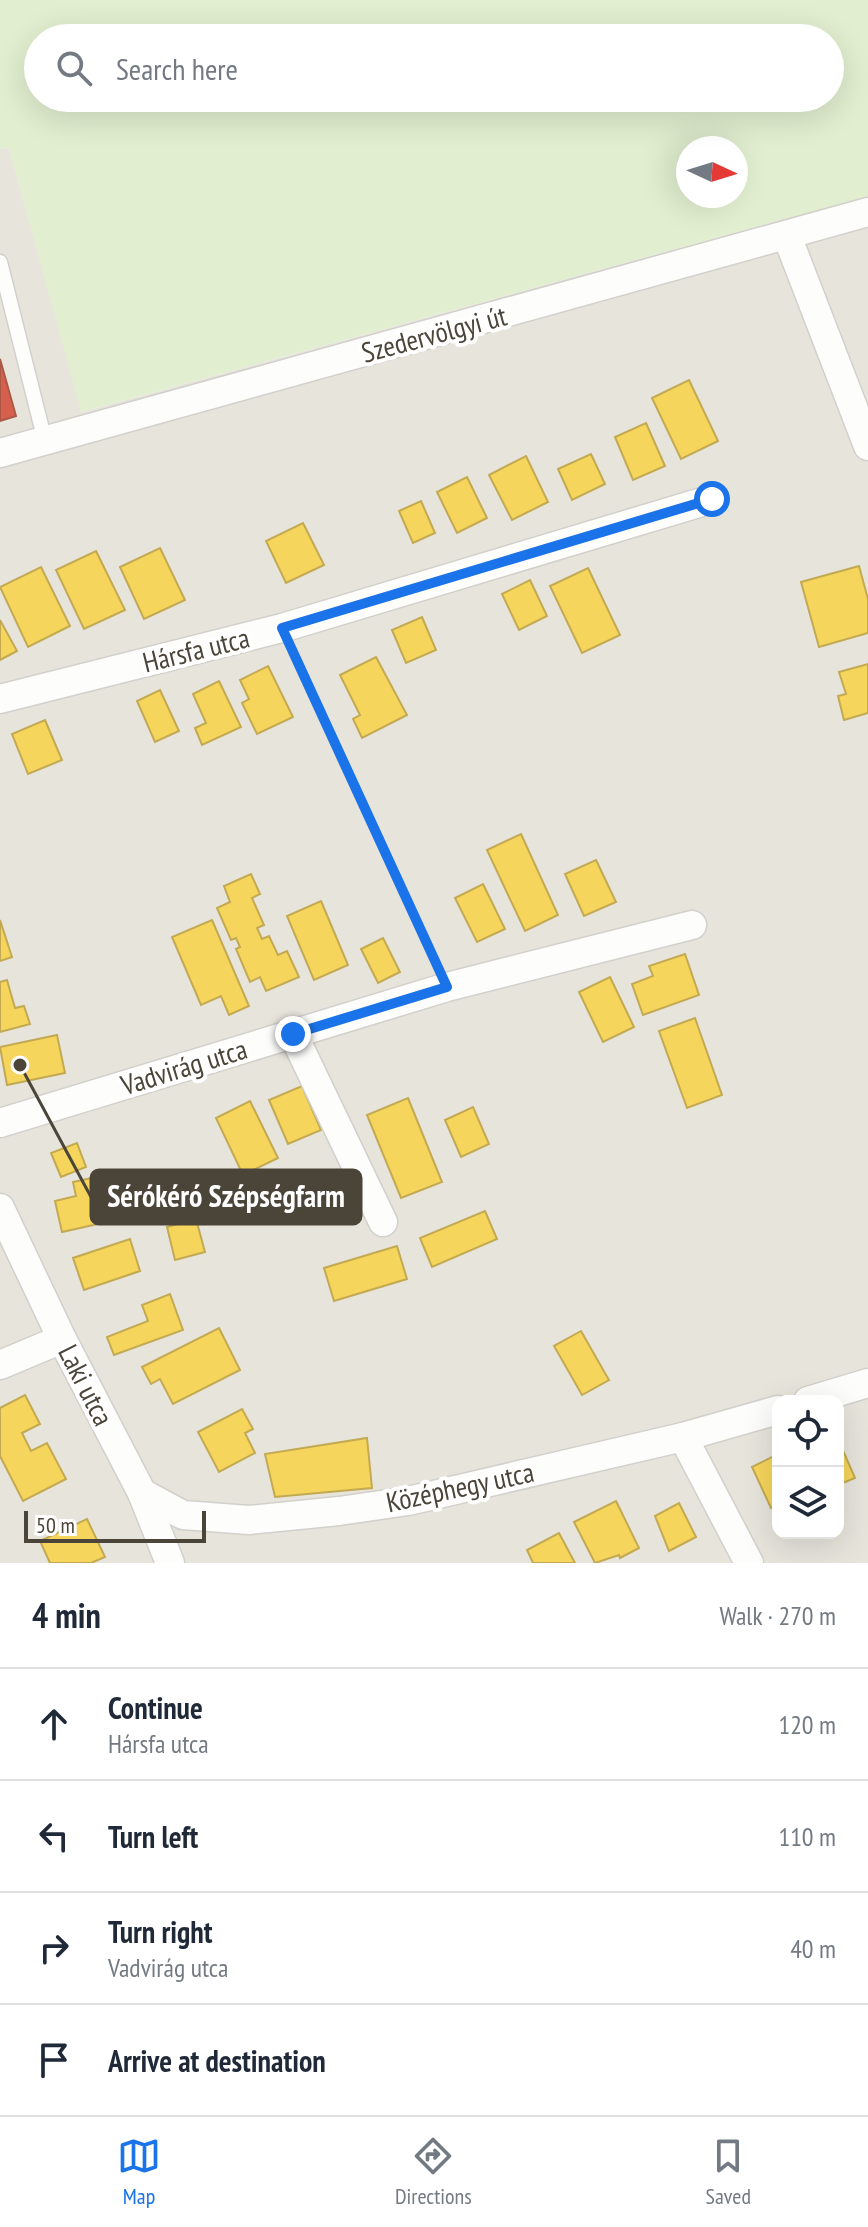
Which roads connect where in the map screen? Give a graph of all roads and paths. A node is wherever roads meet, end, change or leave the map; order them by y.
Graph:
1 (868, 212) edge
2 (787, 236) junction
3 (0, 262) edge
4 (45, 441) junction
5 (868, 446) edge
6 (0, 453) edge
7 (712, 499) dead end
8 (282, 628) junction
9 (0, 699) edge
10 (692, 925) dead end
11 (447, 987) junction
12 (293, 1034) junction
13 (0, 1123) edge
14 (0, 1208) edge
15 (383, 1222) dead end
16 (62, 1339) junction
17 (0, 1365) edge
18 (868, 1383) edge
19 (828, 1395) edge
20 (772, 1412) edge
21 (683, 1437) junction
22 (142, 1493) junction
23 (170, 1563) edge
24 (749, 1563) edge

1 - 2 street, Szedervölgyi út
2 - 4 street, Szedervölgyi út
2 - 5 street
3 - 4 lane
4 - 6 street, Szedervölgyi út
7 - 8 street, Hársfa utca
8 - 9 street, Hársfa utca
8 - 11 path
10 - 11 street, Vadvirág utca
11 - 12 street, Vadvirág utca
12 - 13 street, Vadvirág utca
12 - 15 street
14 - 16 street, Laki utca
16 - 17 street
16 - 22 street, Laki utca
18 - 19 street
20 - 21 street, Középhegy utca
21 - 22 street, Középhegy utca
21 - 24 street
22 - 23 street, Laki utca

